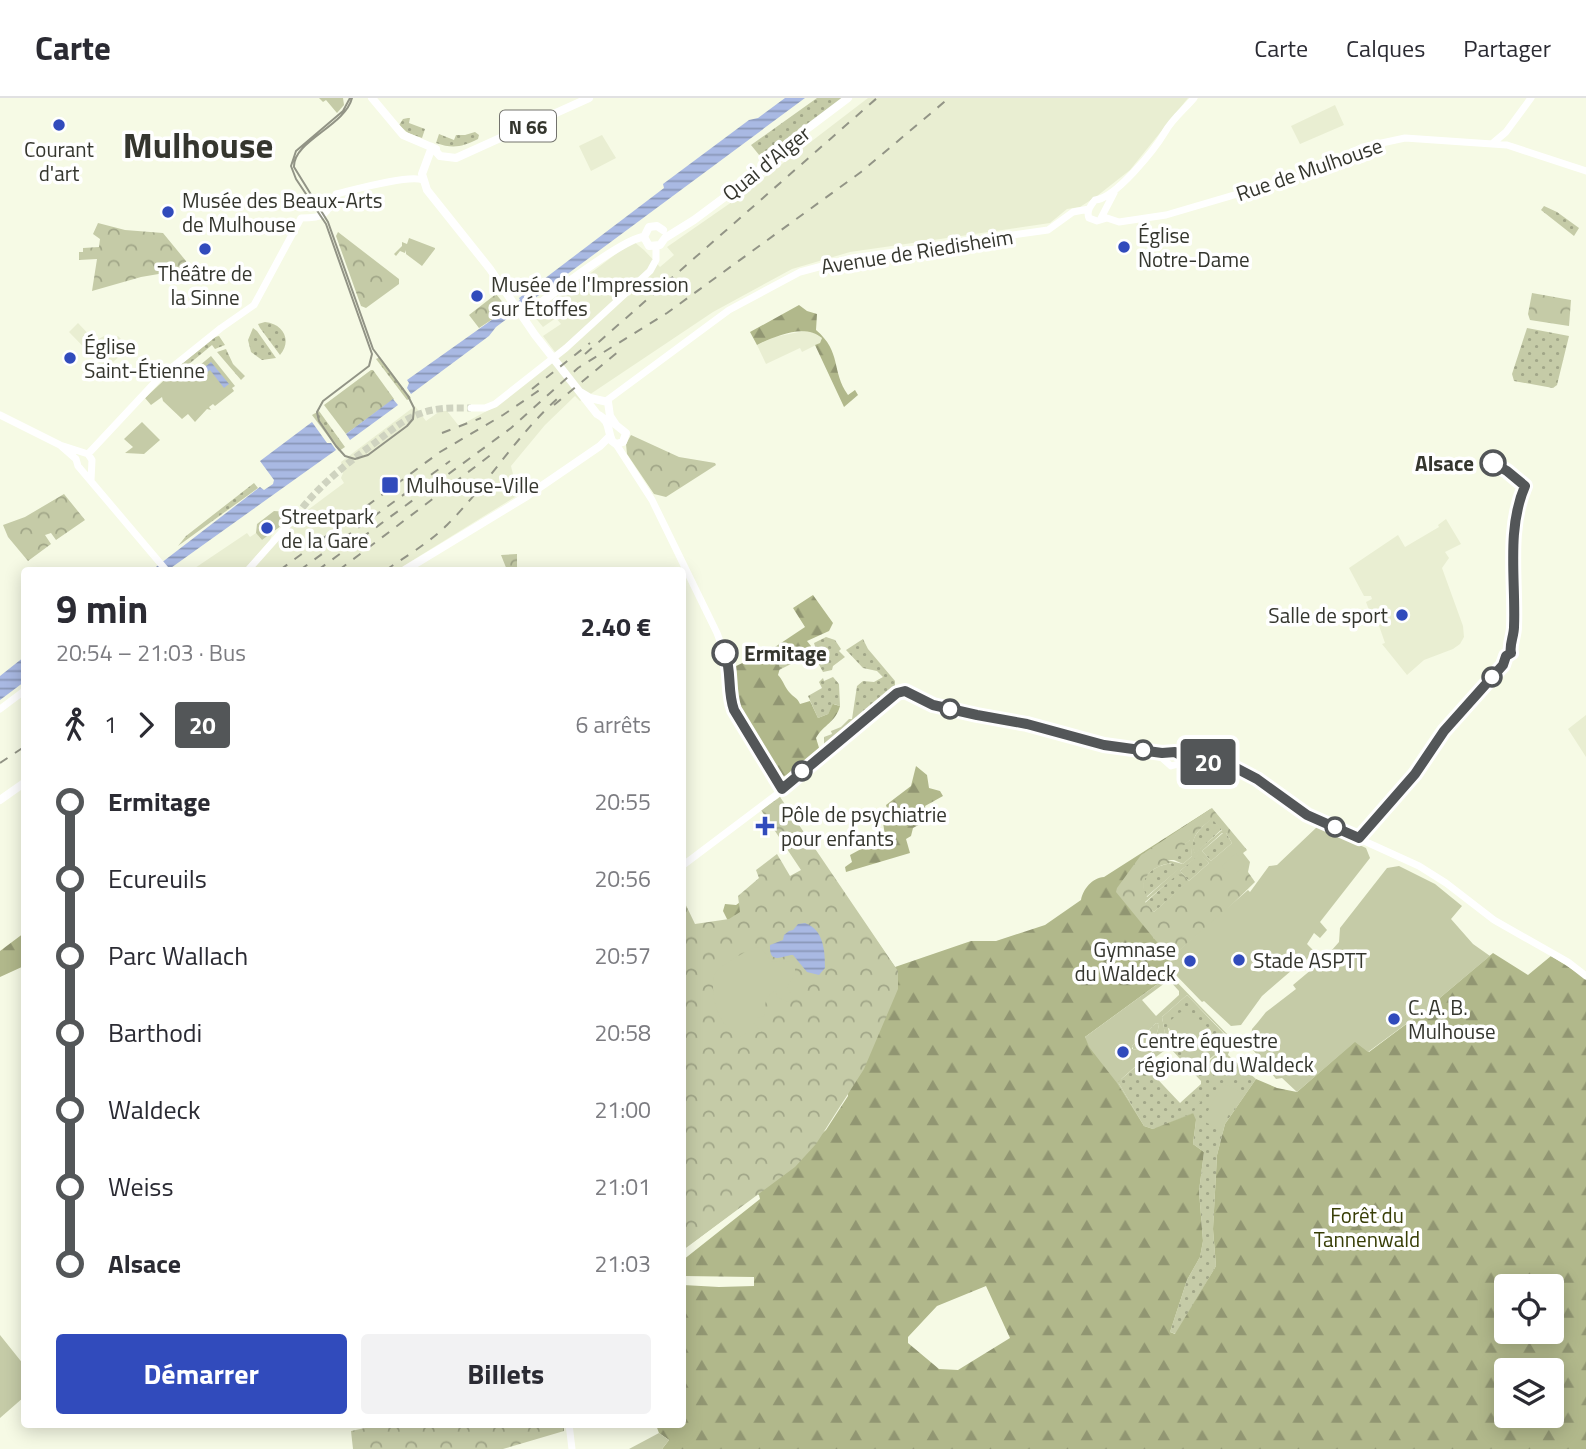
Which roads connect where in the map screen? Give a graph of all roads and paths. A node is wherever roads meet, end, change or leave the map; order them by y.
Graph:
1 (372, 98) edge
2 (589, 98) edge
3 (848, 98) edge
4 (1531, 98) edge
5 (1191, 101) edge
6 (1506, 132) junction
7 (1493, 144) junction
8 (1507, 145) junction
9 (432, 148) junction
10 (1586, 171) edge
11 (423, 180) junction
12 (1105, 205) junction
13 (1088, 212) junction
14 (1101, 218) junction
15 (1127, 219) junction
16 (664, 234) junction
17 (644, 237) junction
18 (656, 247) junction
19 (522, 316) junction
20 (471, 408) tunnel mouth
21 (604, 408) junction
22 (0, 415) edge
23 (615, 437) junction
24 (82, 455) junction
25 (90, 465) junction
26 (82, 468) junction
27 (91, 480) junction
28 (296, 516) tunnel mouth
29 (164, 567) edge
30 (251, 567) edge
31 (410, 567) edge
32 (685, 567) edge
33 (686, 569) edge
34 (21, 693) edge
35 (0, 709) edge
36 (1167, 757) junction
37 (1180, 759) junction
38 (21, 785) edge
39 (782, 789) junction
40 (0, 800) edge
41 (686, 863) edge
42 (1586, 976) edge
43 (569, 1428) edge
44 (572, 1449) edge

1 - 9 main road, N 66
2 - 9 main road, N 66
3 - 16 main road, Quai d'Alger
4 - 6 main road
5 - 12 main road
6 - 7 main road
6 - 8 main road
7 - 8 main road, Rue de Mulhouse
7 - 15 main road, Rue de Mulhouse
8 - 10 main road, Rue de Mulhouse
9 - 11 main road
11 - 19 main road
11 - 24 main road
12 - 13 main road
12 - 14 main road
12 - 15 main road
13 - 14 main road, Rue de Mulhouse
13 - 21 main road, Avenue de Riedisheim
14 - 15 main road, Rue de Mulhouse
16 - 17 main road
16 - 18 main road
17 - 18 main road
17 - 19 main road
18 - 20 main road
19 - 21 main road
21 - 23 main road
22 - 24 main road
23 - 31 main road
23 - 32 main road
24 - 25 main road
24 - 26 main road
25 - 26 main road
25 - 27 main road
26 - 27 main road
27 - 29 main road
28 - 30 main road
33 - 39 main road
34 - 35 main road
36 - 37 main road
36 - 37 main road
36 - 39 main road
37 - 42 main road
38 - 40 main road
39 - 41 main road
43 - 44 main road

